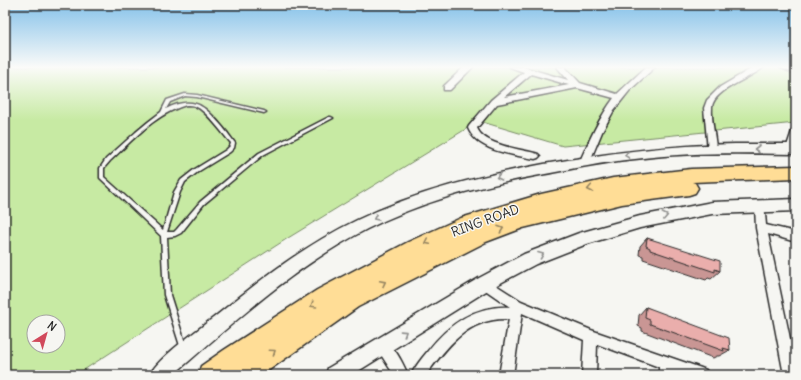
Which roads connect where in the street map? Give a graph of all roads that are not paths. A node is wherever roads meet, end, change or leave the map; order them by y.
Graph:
1 (450, 85) edge
2 (514, 85) edge
3 (573, 85) edge
4 (630, 85) edge
5 (730, 85) edge
6 (578, 86) junction
7 (447, 88) dead end
8 (619, 97) junction
9 (494, 102) junction
10 (163, 112) junction
11 (264, 112) dead end
12 (331, 118) dead end
13 (796, 131) edge
14 (711, 148) junction
15 (793, 149) edge
16 (534, 156) dead end
17 (585, 161) junction
18 (796, 172) edge
19 (796, 184) edge
20 (796, 205) edge
21 (760, 206) junction
22 (761, 228) junction
23 (164, 235) junction
24 (796, 237) edge
25 (485, 283) junction
26 (516, 309) junction
27 (591, 336) junction
28 (383, 347) junction
29 (185, 353) junction
30 (666, 369) edge
31 (159, 375) edge
32 (210, 375) edge
33 (242, 375) edge
34 (335, 375) edge
35 (401, 375) edge
36 (418, 375) edge
37 (506, 375) edge
38 (589, 375) edge
39 (701, 375) edge
40 (791, 375) edge

1 - 7 street
2 - 9 street
3 - 6 street
4 - 8 street
5 - 14 street
6 - 8 street
6 - 9 street
8 - 17 street
9 - 16 street
10 - 11 lane
10 - 23 lane
10 - 23 lane
12 - 23 lane
13 - 15 street
15 -> 14 main road
14 -> 17 main road
17 -> 29 main road
18 -> 32 highway, RING ROAD
33 -> 19 highway, RING ROAD
20 - 21 main road
21 - 22 street
25 -> 21 main road
22 - 24 street
22 - 40 street
23 - 29 lane
25 - 26 street
28 -> 25 main road
26 - 27 street
26 - 36 street
26 - 37 street
27 - 30 street
27 - 38 street
28 - 34 main road
28 - 35 street
29 - 31 main road
30 - 39 street

